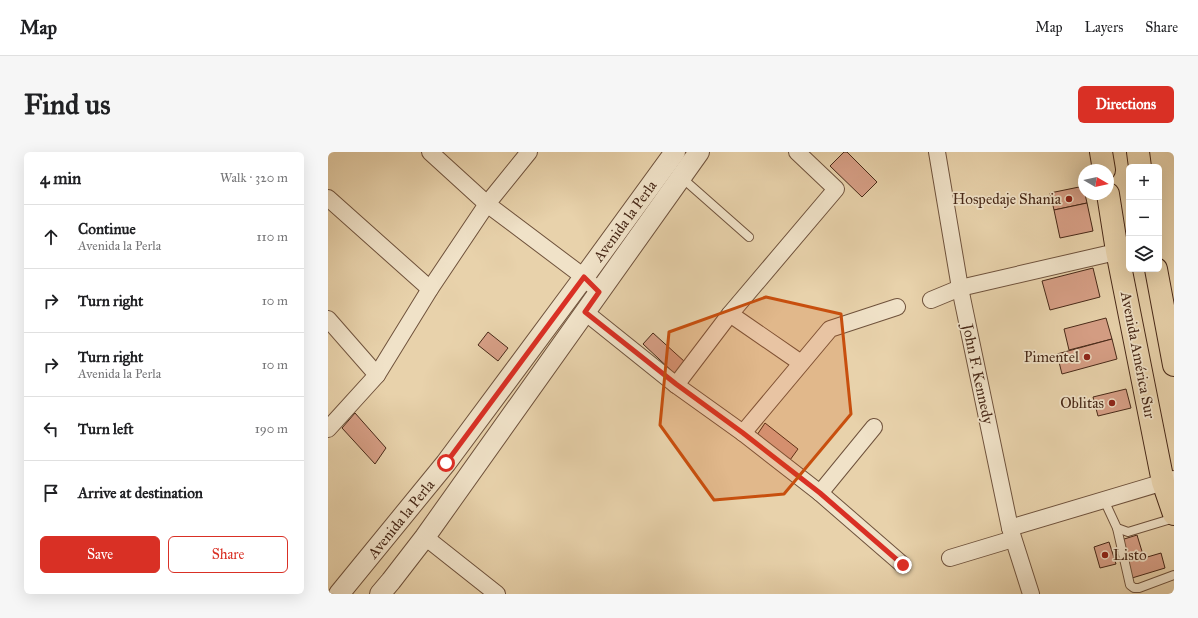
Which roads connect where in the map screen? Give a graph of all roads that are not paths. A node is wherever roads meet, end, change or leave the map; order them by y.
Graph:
1 (430, 152) edge
2 (529, 152) edge
3 (675, 152) edge
4 (699, 152) edge
5 (797, 152) edge
6 (937, 152) edge
7 (1101, 152) edge
8 (1138, 152) edge
9 (1103, 164) edge
10 (1140, 164) edge
11 (681, 177) junction
12 (328, 198) edge
13 (1110, 200) edge
14 (487, 204) junction
15 (749, 237) dead end
16 (1123, 250) edge
17 (1157, 272) edge
18 (584, 277) junction
19 (960, 288) junction
20 (430, 289) junction
21 (599, 292) junction
22 (931, 300) dead end
23 (897, 306) dead end
24 (585, 312) junction
25 (730, 314) junction
26 (328, 319) edge
27 (801, 363) junction
28 (1174, 365) edge
29 (377, 375) junction
30 (676, 384) junction
31 (329, 426) edge
32 (874, 427) dead end
33 (743, 433) junction
34 (1168, 480) edge
35 (820, 493) junction
36 (1104, 500) junction
37 (1174, 514) edge
38 (1174, 518) edge
39 (1117, 528) junction
40 (1011, 534) junction
41 (425, 537) junction
42 (950, 558) dead end
43 (903, 565) dead end
44 (1174, 575) edge
45 (328, 592) edge
46 (330, 594) edge
47 (339, 594) edge
48 (380, 594) edge
49 (497, 594) edge
50 (1031, 594) edge

1 - 14 street
2 - 14 street
3 - 18 street, Avenida la Perla
4 - 11 street, Avenida la Perla
5 - 25 street
6 - 19 street, John F. Kennedy
7 - 9 main road
8 - 10 main road
11 - 15 lane
11 - 21 street, Avenida la Perla
12 - 20 street
13 - 16 main road, Avenida América Sur
14 - 18 street
14 - 20 street
16 - 19 street
16 - 34 main road, Avenida América Sur
17 - 28 main road
18 - 21 street
18 - 47 street, Avenida la Perla
19 - 22 street
19 - 40 street, John F. Kennedy
20 - 29 street
21 - 24 street, Avenida la Perla
23 - 27 street
24 - 30 street
24 - 41 street, Avenida la Perla
25 - 27 street
25 - 30 street
26 - 29 street
27 - 33 street
29 - 31 street
30 - 33 street
32 - 35 street
33 - 35 street
34 - 36 street
34 - 37 main road, Avenida América Sur
35 - 43 street
36 - 39 lane
36 - 40 street
38 - 39 lane
39 - 44 lane
40 - 42 street
40 - 50 street, John F. Kennedy
41 - 48 street, Avenida la Perla
41 - 49 street
45 - 46 street

